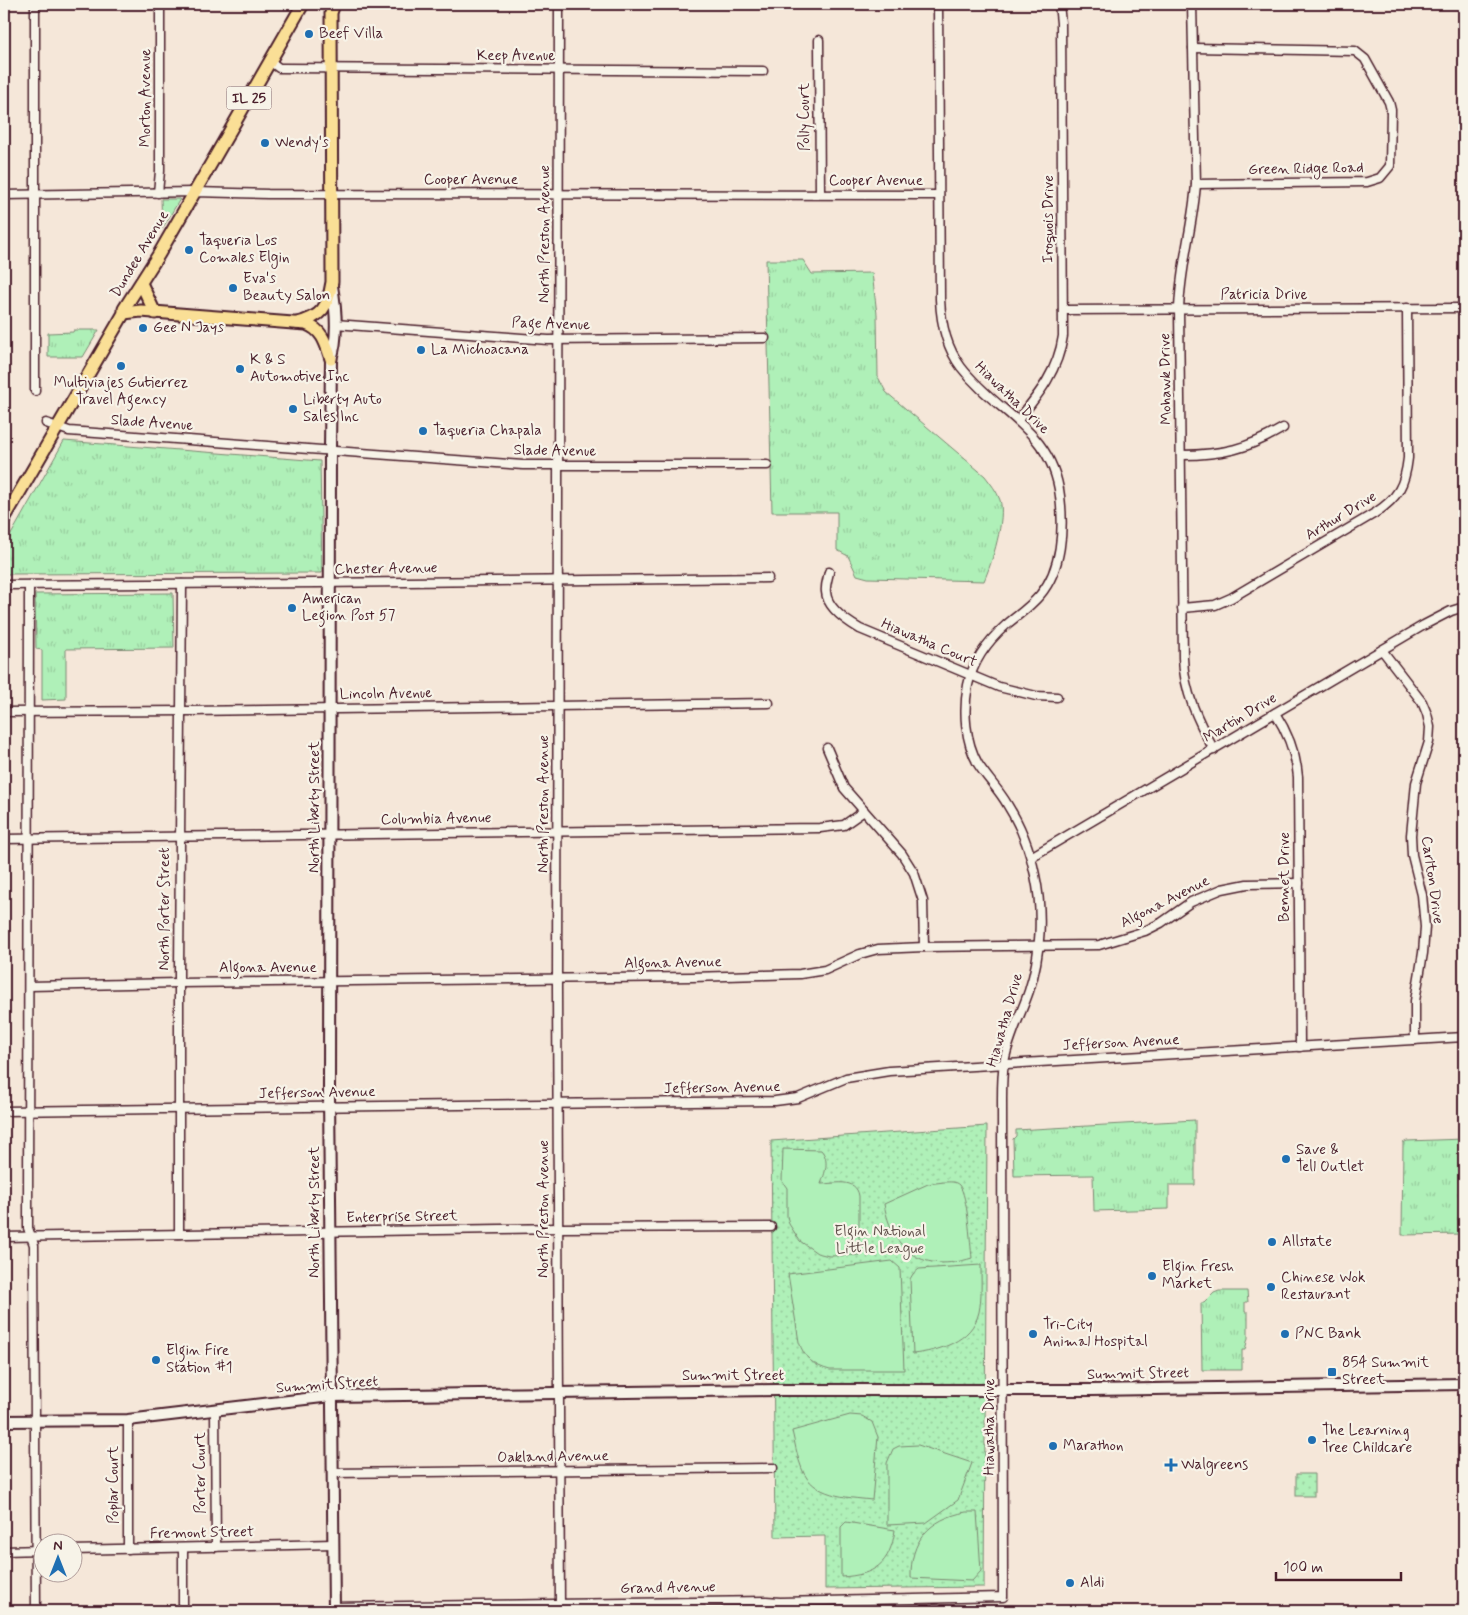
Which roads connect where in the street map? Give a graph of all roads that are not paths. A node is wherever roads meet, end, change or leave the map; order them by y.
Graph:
1 (36, 4) edge
2 (160, 4) edge
3 (303, 4) edge
4 (560, 4) edge
5 (938, 4) edge
6 (1059, 4) edge
7 (1192, 4) edge
8 (332, 7) edge
9 (819, 40) dead end
10 (1193, 48) junction
11 (270, 62) junction
12 (332, 68) junction
13 (559, 70) junction
14 (763, 71) dead end
15 (1196, 184) junction
16 (195, 192) junction
17 (158, 193) junction
18 (332, 194) junction
19 (558, 194) junction
20 (820, 194) junction
21 (4, 195) edge
22 (36, 195) junction
23 (939, 195) junction
24 (332, 282) junction
25 (141, 283) junction
26 (1407, 308) junction
27 (1464, 308) edge
28 (1063, 310) junction
29 (1179, 310) junction
30 (155, 312) junction
31 (124, 313) junction
32 (297, 323) junction
33 (335, 324) junction
34 (765, 338) dead end
35 (558, 341) junction
36 (331, 359) junction
37 (35, 391) dead end
38 (1018, 420) junction
39 (52, 425) junction
40 (1283, 428) dead end
41 (330, 450) junction
42 (1181, 454) junction
43 (766, 464) dead end
44 (559, 466) junction
45 (4, 519) edge
46 (829, 572) dead end
47 (768, 578) dead end
48 (558, 580) junction
49 (330, 583) junction
50 (182, 584) junction
51 (4, 585) edge
52 (30, 585) junction
53 (1464, 607) edge
54 (1182, 608) junction
55 (1382, 650) junction
56 (971, 675) junction
57 (1057, 697) dead end
58 (769, 703) dead end
59 (557, 705) junction
60 (330, 709) junction
61 (180, 711) junction
62 (4, 712) edge
63 (29, 712) junction
64 (1275, 713) junction
65 (827, 748) dead end
66 (1214, 750) junction
67 (864, 811) junction
68 (558, 830) junction
69 (331, 834) junction
70 (179, 836) junction
71 (29, 838) junction
72 (4, 839) edge
73 (1031, 857) junction
74 (1298, 883) junction
75 (1037, 946) junction
76 (924, 947) junction
77 (557, 978) junction
78 (330, 981) junction
79 (179, 982) junction
80 (29, 986) junction
81 (1464, 1037) edge
82 (1415, 1040) junction
83 (1300, 1047) junction
84 (1003, 1064) junction
85 (558, 1103) junction
86 (330, 1107) junction
87 (179, 1108) junction
88 (4, 1111) edge
89 (29, 1111) junction
90 (771, 1227) dead end
91 (558, 1228) junction
92 (330, 1232) junction
93 (179, 1234) junction
94 (32, 1236) junction
95 (4, 1237) edge
96 (1464, 1384) edge
97 (1004, 1390) junction
98 (560, 1392) junction
99 (331, 1396) junction
100 (215, 1411) junction
101 (128, 1420) junction
102 (4, 1421) edge
103 (36, 1421) junction
104 (773, 1468) dead end
105 (559, 1470) junction
106 (332, 1472) junction
107 (39, 1532) edge
108 (333, 1544) junction
109 (216, 1547) junction
110 (182, 1548) junction
111 (128, 1549) junction
112 (32, 1550) edge
113 (82, 1550) edge
114 (4, 1551) edge
115 (37, 1582) edge
116 (1003, 1597) joint
117 (780, 1602) junction
118 (560, 1608) edge
119 (334, 1609) edge
120 (36, 1611) edge
121 (183, 1611) edge
122 (777, 1611) edge

1 - 22 street
2 - 17 street, Morton Avenue
3 - 11 main road, Dundee Avenue / IL 25
4 - 13 street, North Preston Avenue
5 - 23 street, Hiawatha Drive
6 - 28 street, Iroquois Drive
7 - 10 street, Mohawk Drive
8 - 12 main road, North Liberty Street
9 - 20 street, Polly Court
10 - 15 street, Mohawk Drive
10 - 15 street, Green Ridge Road
11 - 12 street, Keep Avenue
11 - 16 main road, Dundee Avenue / IL 25
12 - 13 street, Keep Avenue
12 - 18 main road, North Liberty Street
13 - 14 street, Keep Avenue
13 - 19 street, North Preston Avenue
15 - 29 street, Mohawk Drive
16 - 17 street, Cooper Avenue
16 - 18 street, Cooper Avenue
16 - 25 main road, Dundee Avenue / IL 25
17 - 22 street, Cooper Avenue
18 - 19 street, Cooper Avenue
18 - 24 main road, North Liberty Street
19 - 20 street, Cooper Avenue
19 - 35 street, North Preston Avenue
20 - 23 street, Cooper Avenue
21 - 22 street, Cooper Avenue
22 - 37 street
23 - 38 street, Hiawatha Drive
24 - 32 main road
24 - 33 main road, North Liberty Street
25 - 30 main road
25 - 31 main road, Dundee Avenue / IL 25
26 - 27 street, Patricia Drive
26 - 29 street, Patricia Drive
26 - 54 street, Arthur Drive
28 - 29 street, Patricia Drive
28 - 38 street, Iroquois Drive
29 - 42 street, Mohawk Drive
30 - 31 main road
30 - 32 main road
31 - 39 main road, Dundee Avenue
32 - 36 main road
33 - 35 street, Page Avenue
33 - 36 main road, North Liberty Street
34 - 35 street, Page Avenue
35 - 44 street, North Preston Avenue
36 - 41 main road, North Liberty Street
38 - 56 street, Hiawatha Drive
39 - 41 street, Slade Avenue
39 - 45 main road, Dundee Avenue
40 - 42 street
41 - 44 street, Slade Avenue
41 - 49 main road, North Liberty Street
42 - 54 street, Mohawk Drive
43 - 44 street, Slade Avenue
44 - 48 street, North Preston Avenue
46 - 56 street, Hiawatha Court
47 - 48 street, Chester Avenue
48 - 49 street, Chester Avenue
48 - 59 street, North Preston Avenue
49 - 50 street, Chester Avenue
49 - 60 main road, North Liberty Street
50 - 52 street, Chester Avenue
50 - 61 street, North Porter Street
51 - 52 street, Chester Avenue
52 - 63 street
53 - 55 street, Martin Drive
54 - 66 street, Mohawk Drive
55 - 64 street, Martin Drive
55 - 82 street, Carlton Drive
56 - 57 street, Hiawatha Court
56 - 73 street, Hiawatha Drive
58 - 59 street, Lincoln Avenue
59 - 60 street, Lincoln Avenue
59 - 68 street, North Preston Avenue
60 - 61 street, Lincoln Avenue
60 - 69 main road, North Liberty Street
61 - 63 street, Lincoln Avenue
61 - 70 street, North Porter Street
62 - 63 street, Lincoln Avenue
63 - 71 street
64 - 66 street, Martin Drive
64 - 74 street, Bennet Drive
65 - 67 street
66 - 73 street, Martin Drive
67 - 68 street, Columbia Avenue
67 - 76 street
68 - 69 street, Columbia Avenue
68 - 77 street, North Preston Avenue
69 - 70 street, Columbia Avenue
69 - 78 main road, North Liberty Street
70 - 71 street, Columbia Avenue
70 - 79 street, North Porter Street
71 - 72 street, Columbia Avenue
71 - 80 street
73 - 75 street, Hiawatha Drive
74 - 75 street, Algona Avenue
74 - 83 street, Bennet Drive
75 - 76 street, Algona Avenue
75 - 84 street, Hiawatha Drive
76 - 77 street, Algona Avenue
77 - 78 street, Algona Avenue
77 - 85 street, North Preston Avenue
78 - 79 street, Algona Avenue
78 - 86 main road, North Liberty Street
79 - 80 street, Algona Avenue
79 - 87 street, North Porter Street
80 - 89 street
81 - 82 street, Jefferson Avenue
82 - 83 street, Jefferson Avenue
83 - 84 street, Jefferson Avenue
84 - 85 street, Jefferson Avenue
84 - 97 street, Hiawatha Drive
85 - 86 street, Jefferson Avenue
85 - 91 street, North Preston Avenue
86 - 87 street, Jefferson Avenue
86 - 92 main road, North Liberty Street
87 - 89 street, Jefferson Avenue
87 - 93 street, North Porter Street
88 - 89 street, Jefferson Avenue
89 - 94 street
90 - 91 street, Enterprise Street
91 - 92 street, Enterprise Street
91 - 98 street, North Preston Avenue
92 - 93 street, Enterprise Street
92 - 99 main road, North Liberty Street
93 - 94 street, Enterprise Street
94 - 95 street, Enterprise Street
94 - 103 street
96 - 97 main road, Summit Street
97 - 98 main road, Summit Street
97 - 116 street, Hiawatha Drive
98 - 99 main road, Summit Street
98 - 105 street, North Preston Avenue
99 - 100 main road, Summit Street
99 - 106 main road, North Liberty Street
100 - 101 main road, Summit Street
100 - 109 street, Porter Court
101 - 103 main road, Summit Street
101 - 111 street, Poplar Court
102 - 103 main road, Summit Street
103 - 107 street
104 - 105 street, Oakland Avenue
105 - 106 street, Oakland Avenue
105 - 118 street, North Preston Avenue
106 - 108 main road, North Liberty Street
108 - 109 street, Fremont Street
108 - 119 main road, North Liberty Street
109 - 110 street, Fremont Street
110 - 111 street, Fremont Street
110 - 121 street
111 - 113 street, Fremont Street
112 - 114 street
115 - 120 street
116 - 117 street, Grand Avenue
117 - 118 street, Grand Avenue
117 - 122 street
118 - 119 street, Grand Avenue

